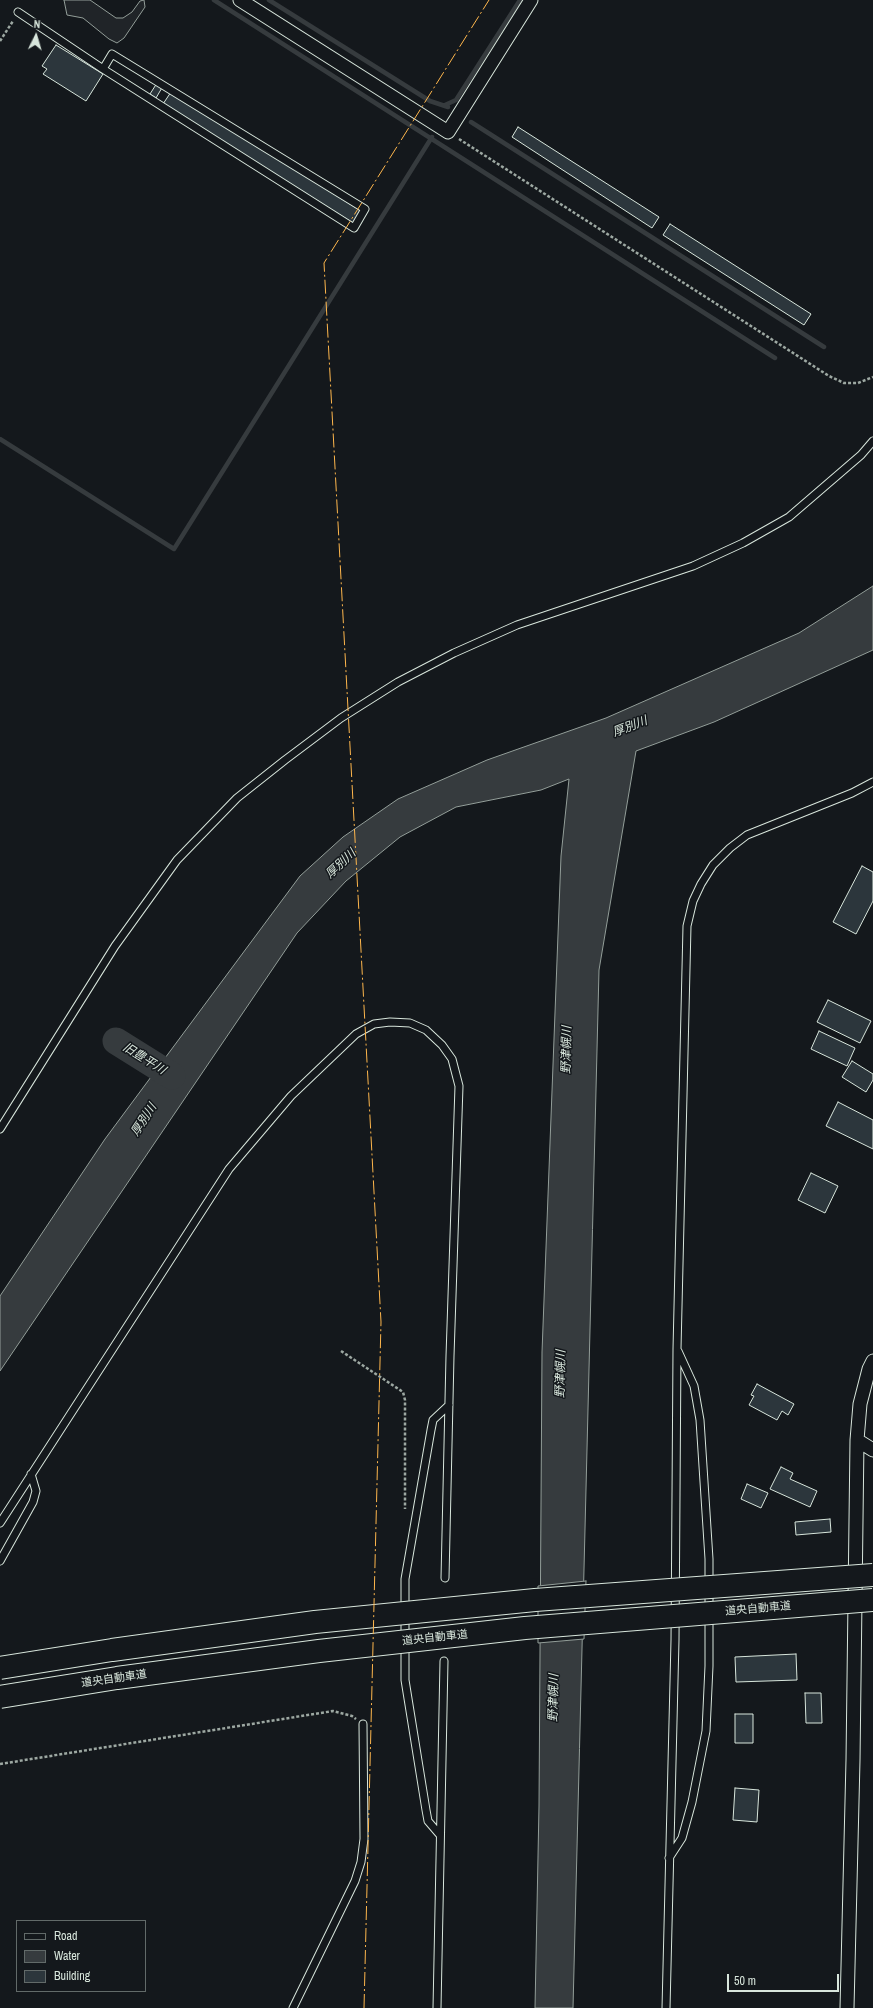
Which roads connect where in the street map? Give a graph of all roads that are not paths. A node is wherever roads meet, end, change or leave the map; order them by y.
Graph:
1 (240, 0) edge
2 (531, 0) edge
3 (18, 12) dead end
4 (103, 69) junction
5 (873, 441) edge
6 (873, 782) edge
7 (0, 1129) edge
8 (677, 1349) junction
9 (873, 1361) edge
10 (449, 1405) junction
11 (858, 1440) junction
12 (871, 1449) edge
13 (31, 1474) junction
14 (0, 1523) edge
15 (0, 1561) edge
16 (873, 1575) edge
17 (446, 1578) dead end
18 (873, 1600) edge
19 (444, 1661) dead end
20 (0, 1668) edge
21 (0, 1697) edge
22 (363, 1724) road end
23 (440, 1835) junction
24 (668, 1858) junction
25 (294, 2008) edge
26 (436, 2008) edge
27 (666, 2008) edge
28 (847, 2008) edge

1 - 2 street
3 - 4 lane
4 - 4 lane
5 - 7 lane
6 - 8 lane
8 - 24 lane
8 - 24 lane
9 - 11 street
10 - 13 lane
10 - 17 lane
10 - 23 lane
11 - 12 street
11 - 28 street
13 - 14 lane
13 - 15 lane
16 - 20 highway, bridge
18 - 21 highway, 道央自動車道, bridge
19 - 23 lane
22 - 25 lane
23 - 26 lane
24 - 27 lane

